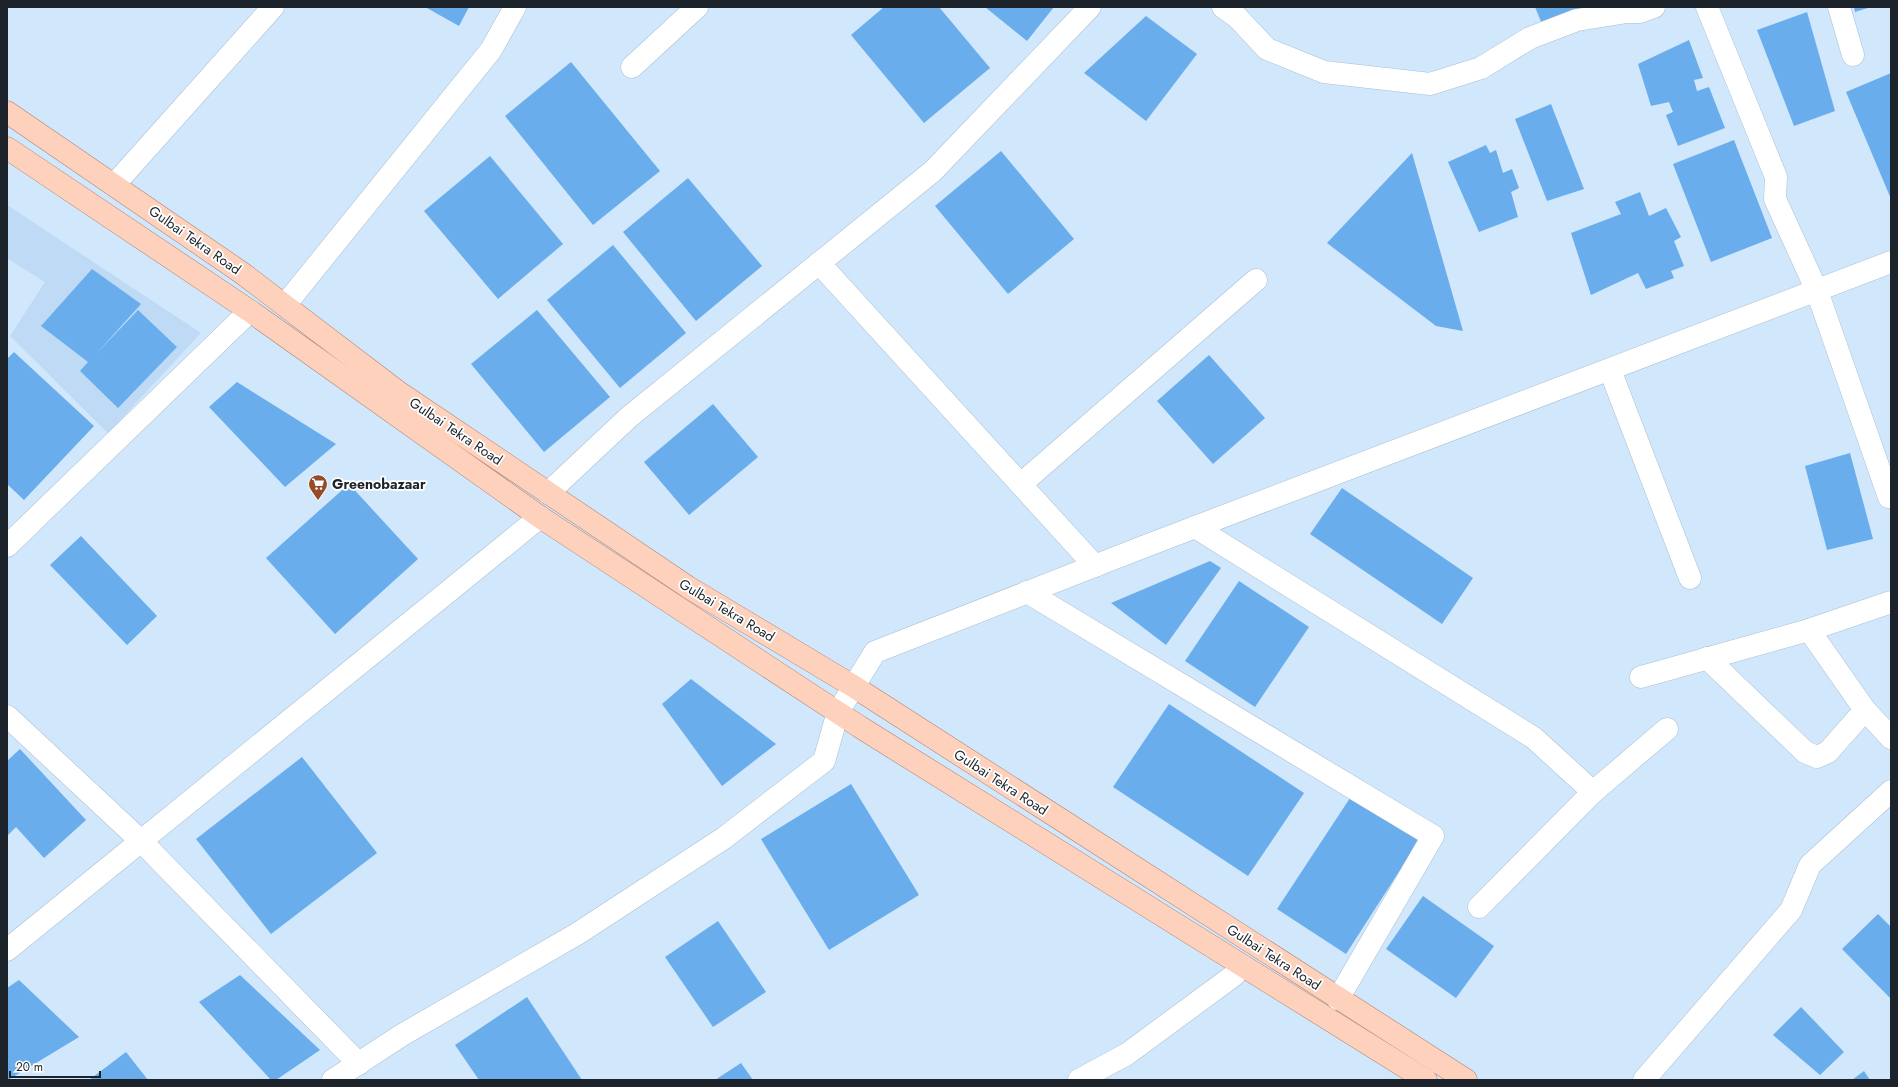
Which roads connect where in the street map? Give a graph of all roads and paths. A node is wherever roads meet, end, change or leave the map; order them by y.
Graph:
1 (273, 7) edge
2 (515, 7) edge
3 (697, 7) edge
4 (1090, 7) edge
5 (1222, 7) edge
6 (1654, 7) edge
7 (1707, 7) edge
8 (1839, 7) edge
9 (1626, 10) edge
10 (1853, 55) dead end
11 (632, 67) dead end
12 (7, 112) edge
13 (7, 148) edge
14 (114, 185) junction
15 (1891, 262) edge
16 (819, 264) junction
17 (1256, 280) dead end
18 (1817, 291) junction
19 (285, 305) junction
20 (250, 311) junction
21 (1610, 370) junction
22 (1021, 484) junction
23 (548, 493) junction
24 (1889, 497) dead end
25 (540, 517) junction
26 (1195, 527) junction
27 (7, 546) edge
28 (1095, 566) junction
29 (1690, 578) dead end
30 (1027, 592) junction
31 (1891, 602) edge
32 (1809, 630) junction
33 (1708, 658) junction
34 (1641, 677) dead end
35 (853, 686) junction
36 (1864, 710) junction
37 (838, 712) junction
38 (7, 716) edge
39 (1667, 729) dead end
40 (1891, 738) edge
41 (1891, 791) edge
42 (1593, 792) junction
43 (141, 841) junction
44 (1479, 907) dead end
45 (7, 950) edge
46 (1243, 966) junction
47 (1338, 999) junction
48 (359, 1064) junction
49 (333, 1080) edge
50 (1079, 1080) edge
51 (1426, 1080) edge
52 (1466, 1080) edge
53 (1644, 1080) edge

1 - 14 street
2 - 19 street
3 - 11 street
4 - 16 street
5 - 9 street
6 - 9 street
7 - 18 street
8 - 10 street
12 - 14 main road, Gulbai Tekra Road
13 - 20 main road, Gulbai Tekra Road
14 - 19 main road, Gulbai Tekra Road
15 - 18 street
16 - 22 street
16 - 23 street
17 - 22 street
18 - 21 street
18 - 24 street
19 - 23 main road, Gulbai Tekra Road
20 - 25 main road, Gulbai Tekra Road
20 - 27 street
21 - 26 street
21 - 29 street
22 - 28 street
23 - 35 main road, Gulbai Tekra Road
25 - 37 main road, Gulbai Tekra Road
25 - 43 street
26 - 28 street
26 - 42 street
28 - 30 street
30 - 35 street
30 - 47 street
31 - 32 street
32 - 33 street
32 - 36 street
33 - 34 street
33 - 36 street
35 - 37 street
35 - 47 main road, Gulbai Tekra Road
36 - 40 street
37 - 46 main road, Gulbai Tekra Road
37 - 48 street
38 - 43 street
39 - 42 street
41 - 53 street
42 - 44 street
43 - 45 street
43 - 48 street
46 - 50 street
46 - 51 main road, Gulbai Tekra Road
47 - 52 main road, Gulbai Tekra Road
48 - 49 street

